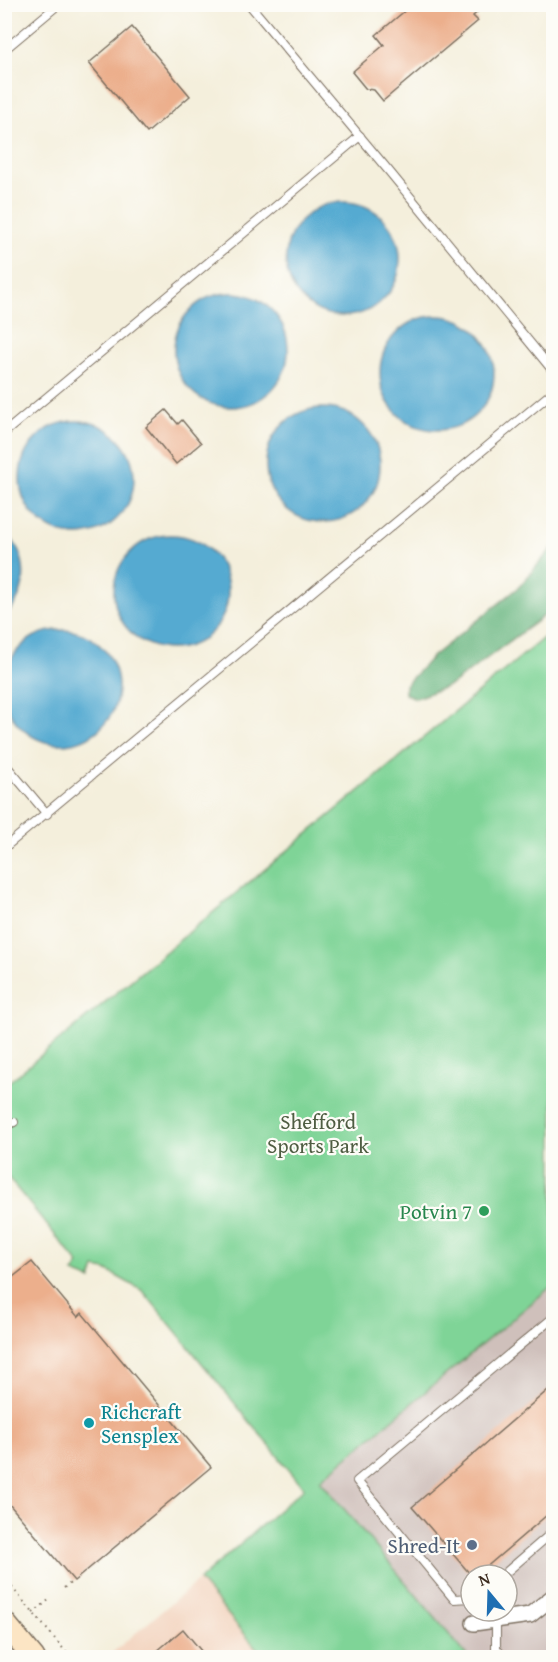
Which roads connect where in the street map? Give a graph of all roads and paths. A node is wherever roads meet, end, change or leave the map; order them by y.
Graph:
1 (59, 4) edge
2 (249, 4) edge
3 (4, 50) edge
4 (360, 136) junction
5 (554, 372) edge
6 (554, 391) edge
7 (4, 433) edge
8 (4, 763) edge
9 (47, 814) junction
10 (4, 848) edge
11 (14, 1122) dead end
12 (4, 1126) edge
13 (554, 1317) edge
14 (554, 1531) edge
15 (517, 1563) edge
16 (4, 1578) edge
17 (73, 1581) dead end
18 (64, 1588) dead end
19 (554, 1596) edge
20 (50, 1599) dead end
21 (459, 1599) edge
22 (33, 1613) junction
23 (519, 1615) edge
24 (4, 1622) edge
25 (492, 1623) edge
26 (34, 1658) edge
27 (71, 1658) edge
28 (504, 1658) edge

1 - 3 lane
2 - 4 lane
4 - 5 lane
4 - 7 lane
6 - 9 lane
8 - 9 lane
9 - 10 lane
11 - 12 lane
13 - 21 lane
14 - 15 lane
16 - 22 path
17 - 18 path
19 - 23 street
20 - 22 path
22 - 27 path
24 - 26 street
25 - 28 lane

